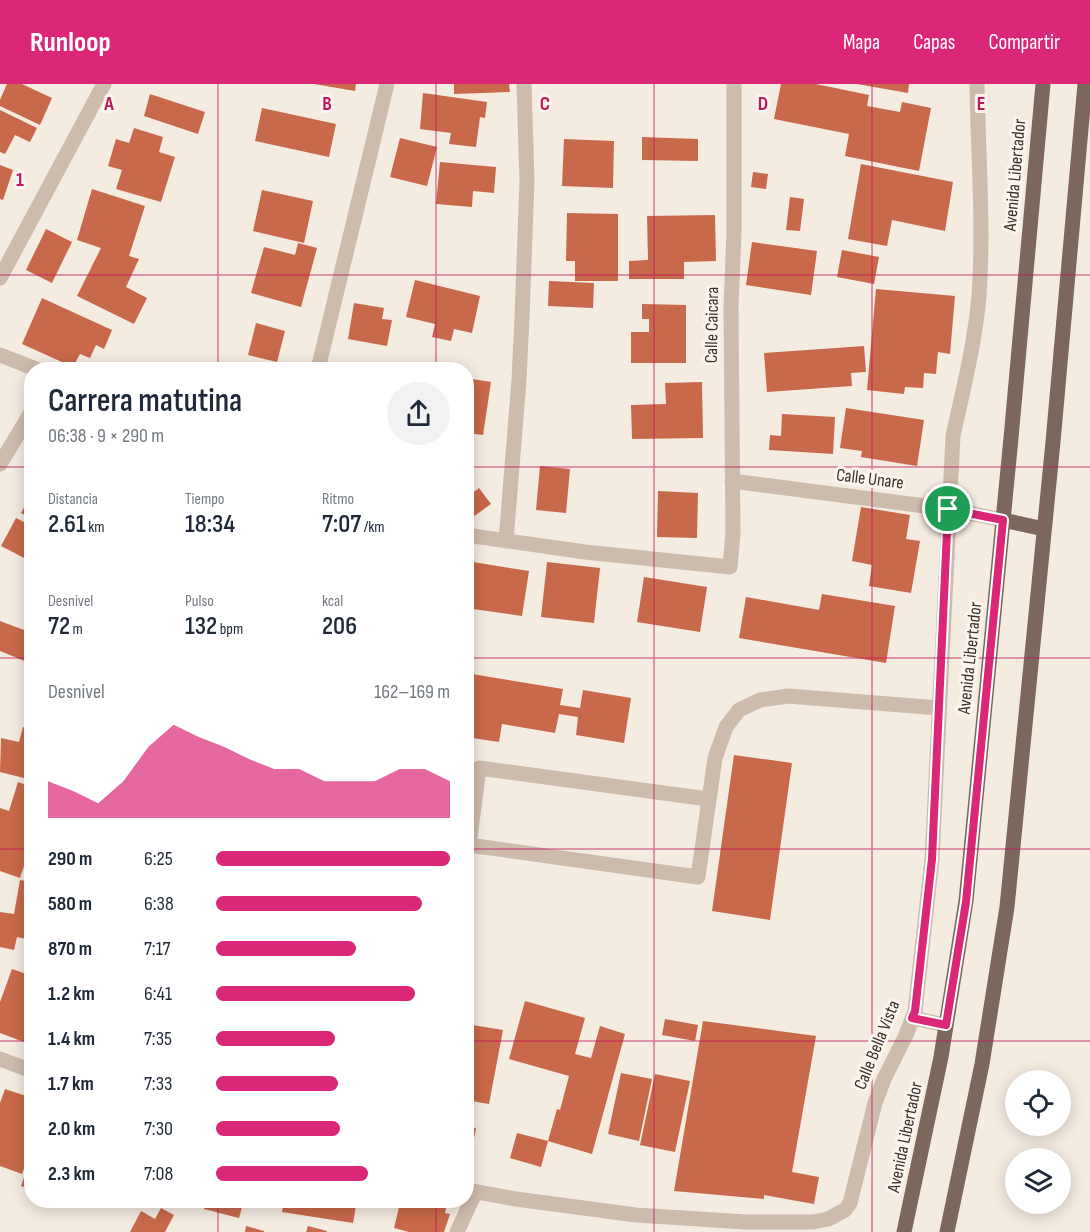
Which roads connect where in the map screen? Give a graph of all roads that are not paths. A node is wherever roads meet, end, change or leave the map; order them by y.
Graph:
1 (104, 84) edge
2 (387, 84) edge
3 (524, 84) edge
4 (734, 84) edge
5 (977, 84) edge
6 (1043, 84) edge
7 (1085, 84) edge
8 (0, 278) edge
9 (0, 355) edge
10 (320, 362) edge
11 (24, 364) edge
12 (24, 424) edge
13 (0, 464) edge
14 (732, 481) junction
15 (948, 509) junction
16 (1003, 520) junction
17 (1044, 529) junction
18 (474, 537) edge
19 (506, 542) junction
20 (939, 708) junction
21 (708, 799) junction
22 (474, 806) edge
23 (474, 846) edge
24 (912, 1018) junction
25 (946, 1025) junction
26 (0, 1059) edge
27 (24, 1068) edge
28 (474, 1192) edge
29 (465, 1208) edge
30 (457, 1232) edge
31 (904, 1232) edge
32 (947, 1232) edge

1 - 8 street
2 - 10 street
3 - 19 street
4 - 14 street, Calle Caicara
5 - 15 street, Avenida Libertador
6 - 16 main road, Avenida Libertador
7 - 17 main road
9 - 11 street
12 - 13 street
14 - 15 street, Calle Unare
14 - 19 street, Calle Caicara
15 - 16 street, Calle Unare
15 - 20 street, Calle Bella Vista
16 - 17 main road
16 - 25 main road, Avenida Libertador
17 - 32 main road
18 - 19 street
20 - 21 street
20 - 24 street, Calle Bella Vista
21 - 22 street
21 - 23 street
24 - 25 street
24 - 28 street, Calle Bella Vista
25 - 31 main road, Avenida Libertador
26 - 27 street
29 - 30 street

